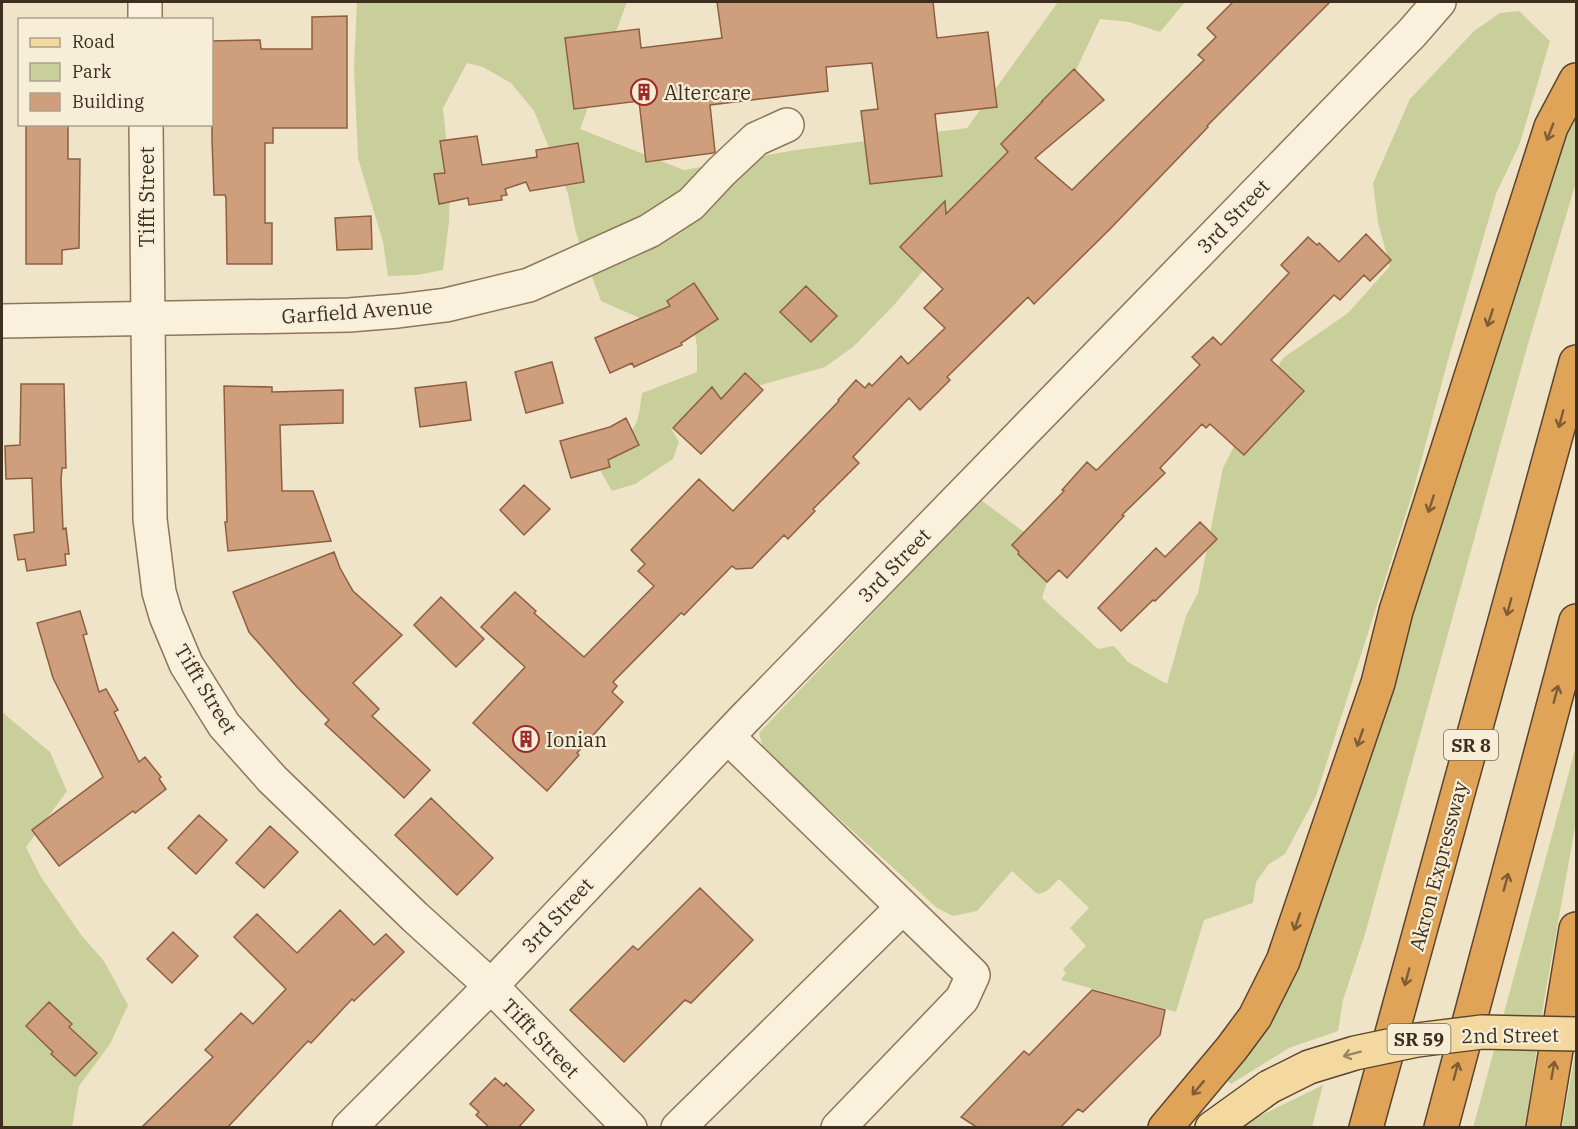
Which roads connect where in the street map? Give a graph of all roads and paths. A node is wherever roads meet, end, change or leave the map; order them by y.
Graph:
1 (145, 2) edge
2 (1439, 2) edge
3 (145, 18) edge
4 (1576, 80) edge
5 (787, 125) dead end
6 (146, 126) edge
7 (147, 319) junction
8 (2, 321) edge
9 (1576, 362) edge
10 (1576, 621) edge
11 (728, 737) junction
12 (902, 908) junction
13 (1576, 929) edge
14 (491, 986) junction
15 (1576, 1034) edge
16 (349, 1128) edge
17 (630, 1128) edge
18 (678, 1128) edge
19 (838, 1128) edge
20 (1166, 1128) edge
21 (1212, 1128) edge
22 (1366, 1128) edge
23 (1441, 1128) edge
24 (1544, 1128) edge

1 - 3 street
2 - 11 street, 3rd Street
4 -> 20 highway
5 - 7 street, Garfield Avenue
6 - 7 street, Tifft Street
7 - 8 street, Garfield Avenue
7 - 14 street, Tifft Street
9 -> 22 highway, Akron Expressway / SR 8
23 -> 10 highway
11 - 12 street
11 - 14 street, 3rd Street
12 - 18 street
12 - 19 street
24 -> 13 highway
14 - 16 street, 3rd Street
14 - 17 street, Tifft Street
15 -> 21 main road, 2nd Street / SR 59, bridge

